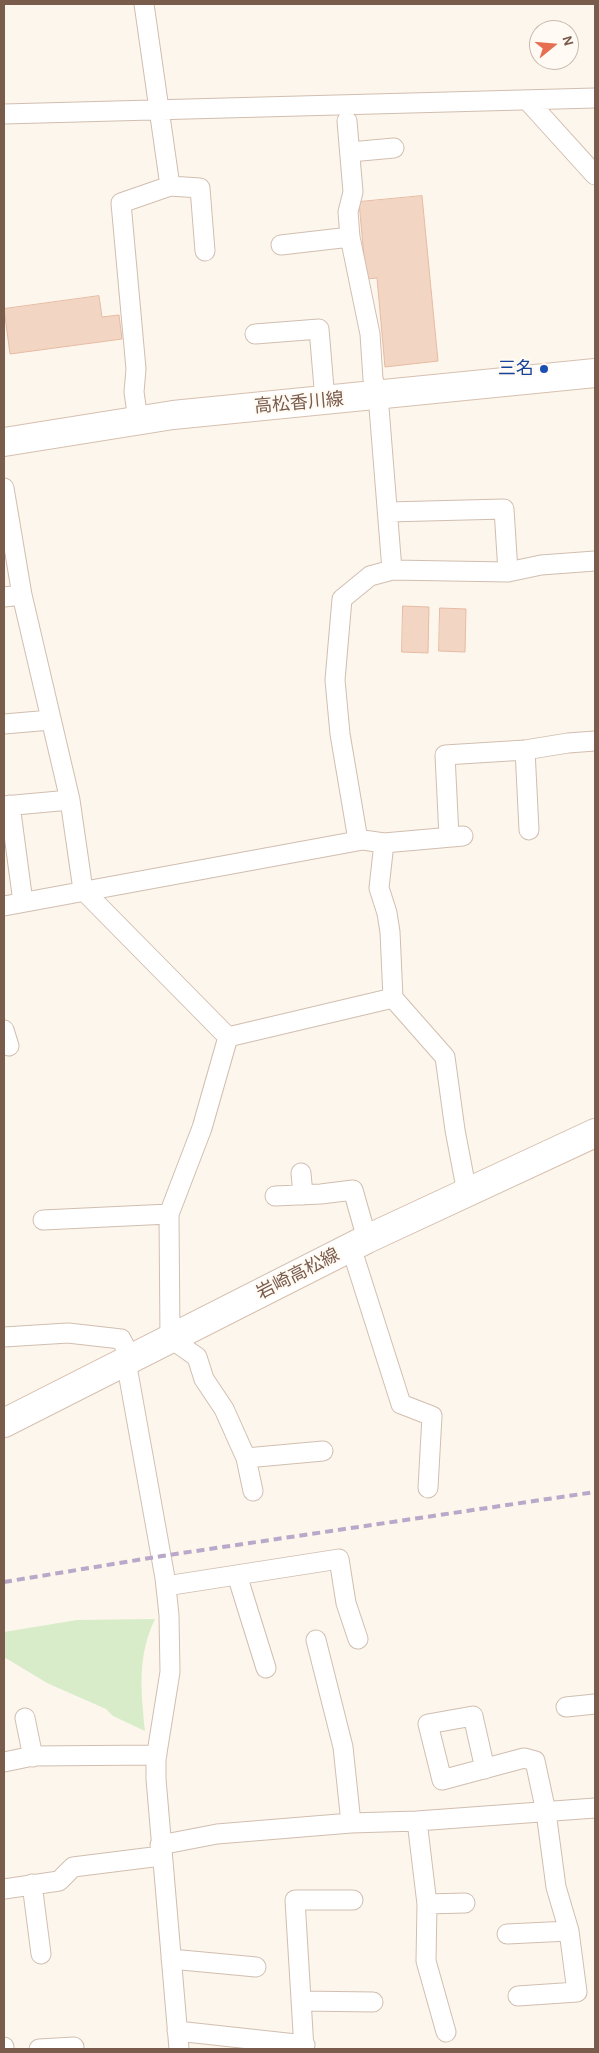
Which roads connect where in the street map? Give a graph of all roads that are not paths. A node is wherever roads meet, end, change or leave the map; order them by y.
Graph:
1 (144, 4) edge
2 (595, 98) edge
3 (528, 101) junction
4 (157, 108) junction
5 (4, 114) edge
6 (347, 121) dead end
7 (394, 148) dead end
8 (350, 152) junction
9 (595, 175) edge
10 (170, 186) junction
11 (350, 237) junction
12 (281, 245) dead end
13 (205, 251) dead end
14 (255, 334) dead end
15 (595, 373) edge
16 (378, 395) junction
17 (325, 400) junction
18 (138, 420) junction
19 (4, 442) edge
20 (4, 488) edge
21 (388, 512) junction
22 (595, 562) edge
23 (392, 570) junction
24 (508, 572) junction
25 (13, 596) edge
26 (51, 720) junction
27 (4, 724) edge
28 (595, 741) edge
29 (525, 750) junction
30 (70, 800) junction
31 (7, 805) edge
32 (529, 830) dead end
33 (358, 840) junction
34 (384, 843) junction
35 (83, 890) junction
36 (23, 902) junction
37 (4, 906) edge
38 (392, 998) junction
39 (228, 1037) junction
40 (595, 1133) edge
41 (301, 1173) dead end
42 (467, 1193) junction
43 (303, 1195) junction
44 (276, 1196) dead end
45 (169, 1214) junction
46 (43, 1220) dead end
47 (359, 1243) junction
48 (4, 1337) edge
49 (170, 1338) junction
50 (129, 1359) junction
51 (4, 1423) edge
52 (323, 1451) dead end
53 (246, 1458) junction
54 (428, 1488) dead end
55 (253, 1491) dead end
56 (237, 1575) junction
57 (166, 1586) junction
58 (358, 1638) dead end
59 (316, 1640) dead end
60 (266, 1668) dead end
61 (595, 1704) edge
62 (566, 1707) dead end
63 (25, 1718) dead end
64 (157, 1755) junction
65 (32, 1756) junction
66 (4, 1762) edge
67 (486, 1768) dead end
68 (595, 1808) edge
69 (546, 1812) junction
70 (417, 1821) junction
71 (351, 1822) junction
72 (161, 1850) junction
73 (32, 1884) junction
74 (4, 1889) edge
75 (353, 1900) dead end
76 (465, 1903) dead end
77 (427, 1904) junction
78 (569, 1931) junction
79 (507, 1934) dead end
80 (41, 1954) dead end
81 (170, 1959) junction
82 (256, 1967) dead end
83 (518, 1996) dead end
84 (302, 2001) junction
85 (373, 2002) dead end
86 (446, 2032) dead end
87 (178, 2040) edge
88 (74, 2047) dead end
89 (304, 2047) edge
90 (39, 2049) edge

1 - 4 street
2 - 3 street
3 - 4 street
3 - 9 street
4 - 5 street
4 - 10 street
6 - 8 street
7 - 8 street
8 - 11 street
10 - 13 street
10 - 18 street
11 - 12 street
11 - 16 street
14 - 17 street
15 - 16 main road, 高松香川線
16 - 17 main road, 高松香川線
16 - 21 street
17 - 18 main road, 高松香川線
18 - 19 main road, 高松香川線
20 - 25 street
21 - 23 street
21 - 24 street
22 - 24 street
23 - 24 street
23 - 33 street
25 - 26 street
26 - 27 street
26 - 30 street
28 - 29 street
29 - 32 street
29 - 34 street
30 - 31 street
30 - 35 street
31 - 36 street
33 - 34 street
33 - 35 street
34 - 38 street
35 - 36 street
35 - 39 street
36 - 37 street
38 - 39 street
38 - 42 street
39 - 45 street
40 - 42 main road, 岩崎高松線
41 - 43 street
42 - 47 main road, 岩崎高松線
43 - 44 street
43 - 47 street
45 - 46 street
45 - 49 street
47 - 49 main road, 岩崎高松線
47 - 54 street
48 - 50 street
49 - 50 main road, 岩崎高松線
49 - 53 street
50 - 51 main road, 岩崎高松線
50 - 57 street
52 - 53 street
53 - 55 street
56 - 57 street
56 - 58 street
56 - 60 street
57 - 64 street
59 - 71 street
61 - 62 street
63 - 65 street
64 - 65 street
64 - 72 street
65 - 66 street
67 - 69 street
68 - 69 street
69 - 70 street
69 - 78 street
70 - 71 street
70 - 77 street
71 - 72 street
72 - 73 street
72 - 81 street
73 - 74 street
73 - 80 street
75 - 84 street
76 - 77 street
77 - 86 street
78 - 79 street
78 - 83 street
81 - 82 street
81 - 87 street
84 - 85 street
84 - 89 street
87 - 89 street
88 - 90 street

